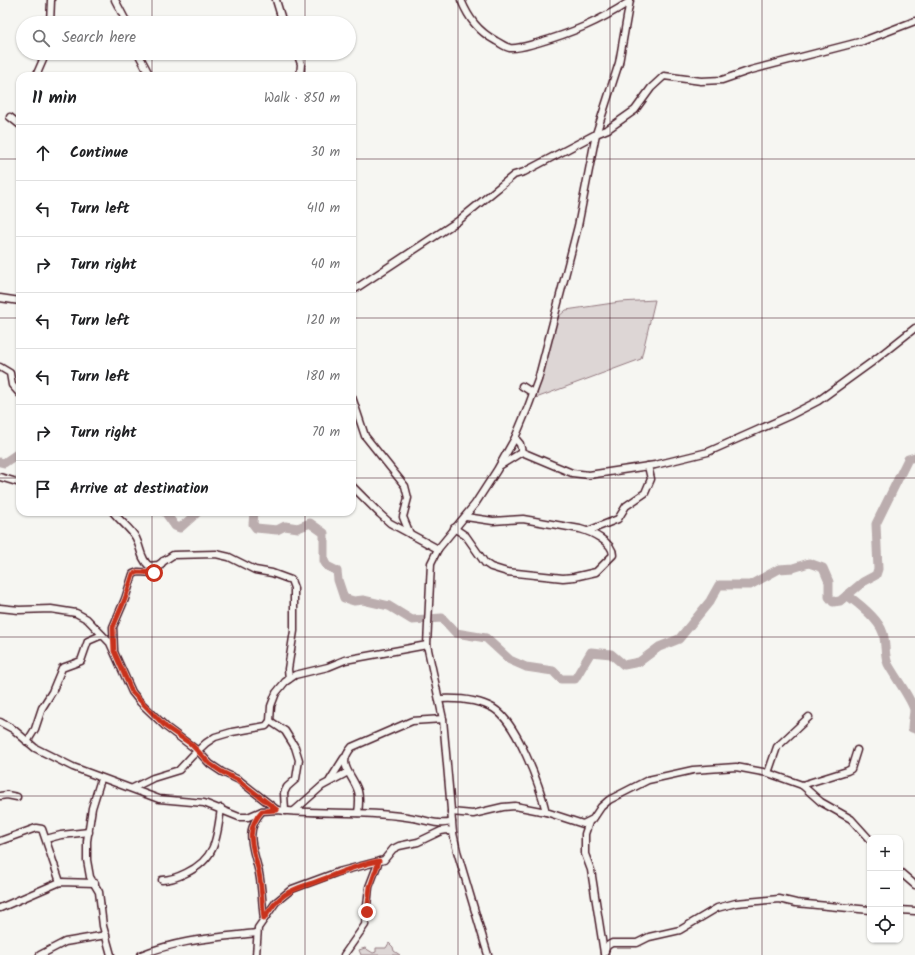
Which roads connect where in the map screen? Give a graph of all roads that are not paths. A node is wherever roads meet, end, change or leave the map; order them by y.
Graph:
1 (51, 0) edge
2 (115, 0) edge
3 (276, 0) edge
4 (461, 0) edge
5 (630, 1) edge
6 (50, 16) edge
7 (123, 16) edge
8 (281, 16) edge
9 (915, 21) edge
10 (43, 60) edge
11 (142, 60) edge
12 (299, 60) edge
13 (38, 72) edge
14 (148, 72) edge
15 (300, 72) edge
16 (10, 117) dead end
17 (16, 122) edge
18 (596, 134) junction
19 (356, 288) edge
20 (0, 298) edge
21 (16, 300) edge
22 (915, 328) edge
23 (0, 367) edge
24 (522, 386) dead end
25 (16, 390) edge
26 (533, 393) junction
27 (356, 409) edge
28 (516, 438) junction
29 (522, 452) junction
30 (501, 465) junction
31 (648, 466) junction
32 (0, 477) edge
33 (16, 482) edge
34 (356, 490) edge
35 (116, 516) edge
36 (466, 517) junction
37 (454, 528) junction
38 (588, 531) junction
39 (410, 534) junction
40 (438, 548) junction
41 (163, 561) junction
42 (0, 608) edge
43 (102, 635) junction
44 (427, 645) junction
45 (114, 651) junction
46 (289, 678) junction
47 (440, 698) junction
48 (809, 717) dead end
49 (443, 719) junction
50 (270, 721) junction
51 (0, 722) edge
52 (27, 742) junction
53 (857, 750) dead end
54 (198, 751) junction
55 (344, 758) junction
56 (348, 772) junction
57 (768, 773) junction
58 (101, 779) junction
59 (329, 782) junction
60 (802, 785) junction
61 (133, 788) junction
62 (0, 796) edge
63 (17, 797) dead end
64 (221, 808) junction
65 (277, 810) junction
66 (262, 811) junction
67 (285, 811) junction
68 (294, 811) junction
69 (451, 812) junction
70 (546, 812) junction
71 (358, 813) junction
72 (452, 822) junction
73 (589, 822) junction
74 (89, 832) junction
75 (453, 833) junction
76 (867, 837) edge
77 (46, 839) junction
78 (0, 841) edge
79 (379, 861) junction
80 (903, 875) edge
81 (162, 880) dead end
82 (60, 882) junction
83 (95, 883) junction
84 (915, 885) edge
85 (0, 908) edge
86 (867, 910) edge
87 (903, 910) edge
88 (915, 910) edge
89 (264, 919) junction
90 (257, 933) junction
91 (106, 935) junction
92 (604, 954) edge
93 (40, 955) edge
94 (111, 955) edge
95 (141, 955) edge
96 (256, 955) edge
97 (344, 955) edge
98 (488, 955) edge

1 - 6 street
2 - 7 street
3 - 8 street
4 - 5 street
5 - 18 street
9 - 18 street
10 - 13 street
11 - 14 street
12 - 15 street
16 - 17 street
18 - 19 street
18 - 26 street
20 - 21 street
22 - 31 street
23 - 25 street
24 - 26 street
26 - 28 street
27 - 39 street
28 - 29 street
28 - 30 street
29 - 30 street
29 - 31 street
30 - 36 street
31 - 38 street
32 - 33 street
34 - 39 street
35 - 41 street
36 - 37 street
36 - 38 street
37 - 38 street
37 - 40 street
39 - 40 street
40 - 44 street
41 - 45 street
41 - 46 street
42 - 43 street
43 - 45 street
43 - 52 street
44 - 46 street
44 - 47 street
45 - 54 street
46 - 50 street
47 - 49 street
47 - 70 street
48 - 57 street
49 - 55 street
49 - 69 street
50 - 54 street
50 - 67 street
51 - 52 street
52 - 58 street
53 - 60 street
54 - 61 street
54 - 65 street
55 - 56 street
55 - 59 street
56 - 59 street
56 - 71 street
57 - 60 street
57 - 73 street
58 - 61 street
58 - 74 street
59 - 68 street
60 - 76 street
61 - 64 street
62 - 63 street
64 - 66 street
64 - 81 street
65 - 66 street
65 - 67 street
66 - 89 street
67 - 68 street
68 - 71 street
69 - 70 street
69 - 72 street
70 - 73 street
71 - 72 street
72 - 75 street
73 - 92 street
74 - 77 street
74 - 83 street
75 - 79 street
75 - 98 street
77 - 78 street
77 - 82 street
79 - 89 street
79 - 97 street
80 - 84 street
82 - 83 street
82 - 85 street
83 - 91 street
86 - 92 street
87 - 88 street
89 - 90 street
90 - 95 street
90 - 96 street
91 - 93 street
91 - 94 street

